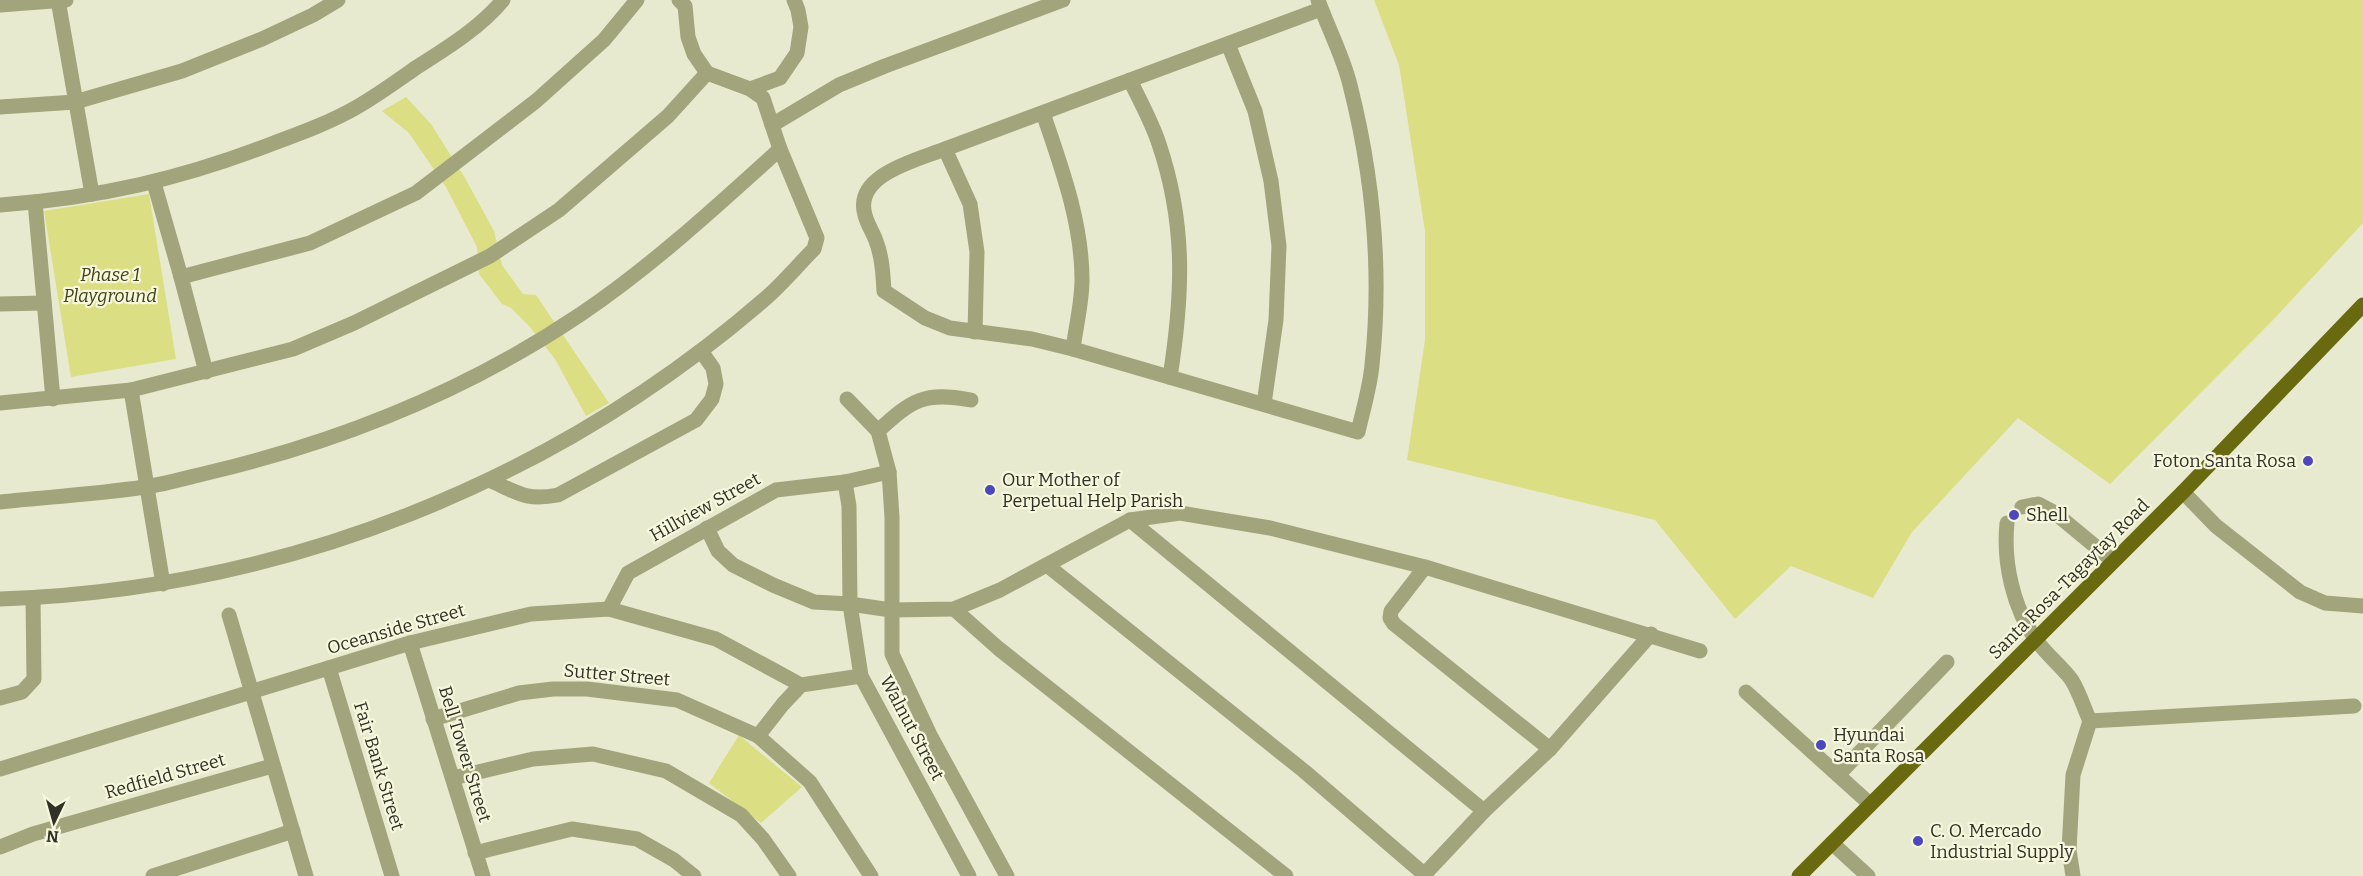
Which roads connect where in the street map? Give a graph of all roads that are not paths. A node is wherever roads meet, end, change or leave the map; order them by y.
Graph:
1 (338, 0) edge
2 (503, 0) edge
3 (637, 0) edge
4 (679, 0) edge
5 (794, 0) edge
6 (1064, 0) edge
7 (61, 1) edge
8 (0, 5) edge
9 (1320, 5) edge
10 (1228, 44) junction
11 (707, 73) junction
12 (1130, 80) junction
13 (750, 89) junction
14 (75, 102) junction
15 (0, 106) edge
16 (1043, 113) junction
17 (772, 125) junction
18 (780, 149) junction
19 (945, 149) junction
20 (154, 183) junction
21 (92, 194) junction
22 (35, 202) junction
23 (0, 205) edge
24 (181, 277) junction
25 (44, 303) junction
26 (0, 304) edge
27 (2363, 304) edge
28 (975, 332) junction
29 (1073, 349) junction
30 (701, 351) junction
31 (206, 372) junction
32 (1170, 377) junction
33 (131, 390) junction
34 (53, 399) junction
35 (847, 399) dead end
36 (970, 400) dead end
37 (0, 403) edge
38 (1264, 404) junction
39 (878, 431) junction
40 (888, 472) junction
41 (489, 480) junction
42 (845, 482) junction
43 (146, 487) junction
44 (2183, 492) junction
45 (0, 502) edge
46 (2022, 507) dead end
47 (1130, 520) junction
48 (2007, 523) dead end
49 (707, 528) junction
50 (2113, 561) junction
51 (1047, 566) junction
52 (1425, 567) junction
53 (163, 584) junction
54 (33, 598) junction
55 (0, 599) edge
56 (850, 604) junction
57 (2363, 606) edge
58 (609, 609) junction
59 (954, 609) junction
60 (891, 610) junction
61 (229, 615) dead end
62 (1651, 634) junction
63 (2037, 640) junction
64 (410, 643) junction
65 (1701, 651) dead end
66 (1947, 662) dead end
67 (329, 668) junction
68 (861, 676) junction
69 (801, 685) junction
70 (253, 692) junction
71 (1746, 692) dead end
72 (0, 699) edge
73 (2354, 706) dead end
74 (432, 719) junction
75 (2090, 722) junction
76 (758, 736) junction
77 (1550, 749) junction
78 (272, 766) junction
79 (0, 769) edge
80 (1838, 775) junction
81 (453, 778) junction
82 (1870, 804) junction
83 (1484, 811) junction
84 (293, 831) junction
85 (1832, 843) junction
86 (0, 847) edge
87 (475, 853) junction
88 (1424, 875) edge
89 (153, 876) edge
90 (306, 876) edge
91 (392, 876) edge
92 (483, 876) edge
93 (694, 876) edge
94 (789, 876) edge
95 (871, 876) edge
96 (969, 876) edge
97 (1008, 876) edge
98 (1286, 876) edge
99 (1799, 876) edge
100 (1868, 876) edge
101 (2073, 876) edge

1 - 14 street
2 - 20 street
3 - 24 street
4 - 11 street
5 - 13 street
6 - 17 street
7 - 8 street
7 - 14 street
9 - 10 street
9 - 38 street
10 - 12 street
10 - 38 street
11 - 13 street
11 - 31 street
12 - 16 street
12 - 32 street
13 - 17 street
14 - 15 street
14 - 21 street
16 - 19 street
16 - 29 street
17 - 18 street
18 - 30 street
18 - 43 street
19 - 28 street
19 - 28 street
20 - 21 street
20 - 24 street
21 - 22 street
22 - 23 street
22 - 25 street
24 - 31 street
25 - 26 street
25 - 34 street
27 - 44 main road, Santa Rosa-Tagaytay Road
28 - 29 street
29 - 32 street
30 - 41 street
30 - 41 street
31 - 33 street
32 - 38 street
33 - 34 street
33 - 43 street
34 - 37 street
35 - 39 street
36 - 39 street
39 - 40 street
40 - 42 street, Hillview Street
40 - 60 street
41 - 53 street
42 - 49 street, Hillview Street
42 - 56 street, Walnut Street
43 - 45 street
43 - 53 street
44 - 50 main road, Santa Rosa-Tagaytay Road
44 - 57 street
46 - 50 street
47 - 51 street
47 - 52 street
47 - 83 street
48 - 63 street
49 - 56 street
49 - 58 street, Hillview Street
50 - 63 main road, Santa Rosa-Tagaytay Road
51 - 59 street
51 - 88 street
52 - 62 street
52 - 77 street
53 - 54 street
54 - 55 street
54 - 72 street
56 - 60 street
56 - 68 street, Walnut Street
58 - 64 street, Oceanside Street
58 - 69 street, Oceanside Street
59 - 60 street
59 - 98 street
60 - 97 street
61 - 70 street
62 - 65 street
62 - 77 street
63 - 75 street
63 - 82 main road, Santa Rosa-Tagaytay Road
64 - 67 street, Oceanside Street
64 - 74 street, Bell Tower Street
66 - 80 street
67 - 70 street, Oceanside Street
67 - 91 street, Fair Bank Street
68 - 69 street
68 - 96 street, Walnut Street
69 - 76 street
70 - 78 street
70 - 79 street, Oceanside Street
71 - 80 street
73 - 75 street
74 - 76 street, Sutter Street
74 - 81 street, Bell Tower Street
75 - 101 street
76 - 95 street, Sutter Street
77 - 83 street
78 - 84 street
78 - 86 street, Redfield Street
80 - 82 street
81 - 87 street, Bell Tower Street
81 - 94 street
82 - 85 main road, Santa Rosa-Tagaytay Road
83 - 88 street
84 - 89 street
84 - 90 street
85 - 99 main road, Santa Rosa-Tagaytay Road
85 - 100 street
87 - 92 street, Bell Tower Street
87 - 93 street

